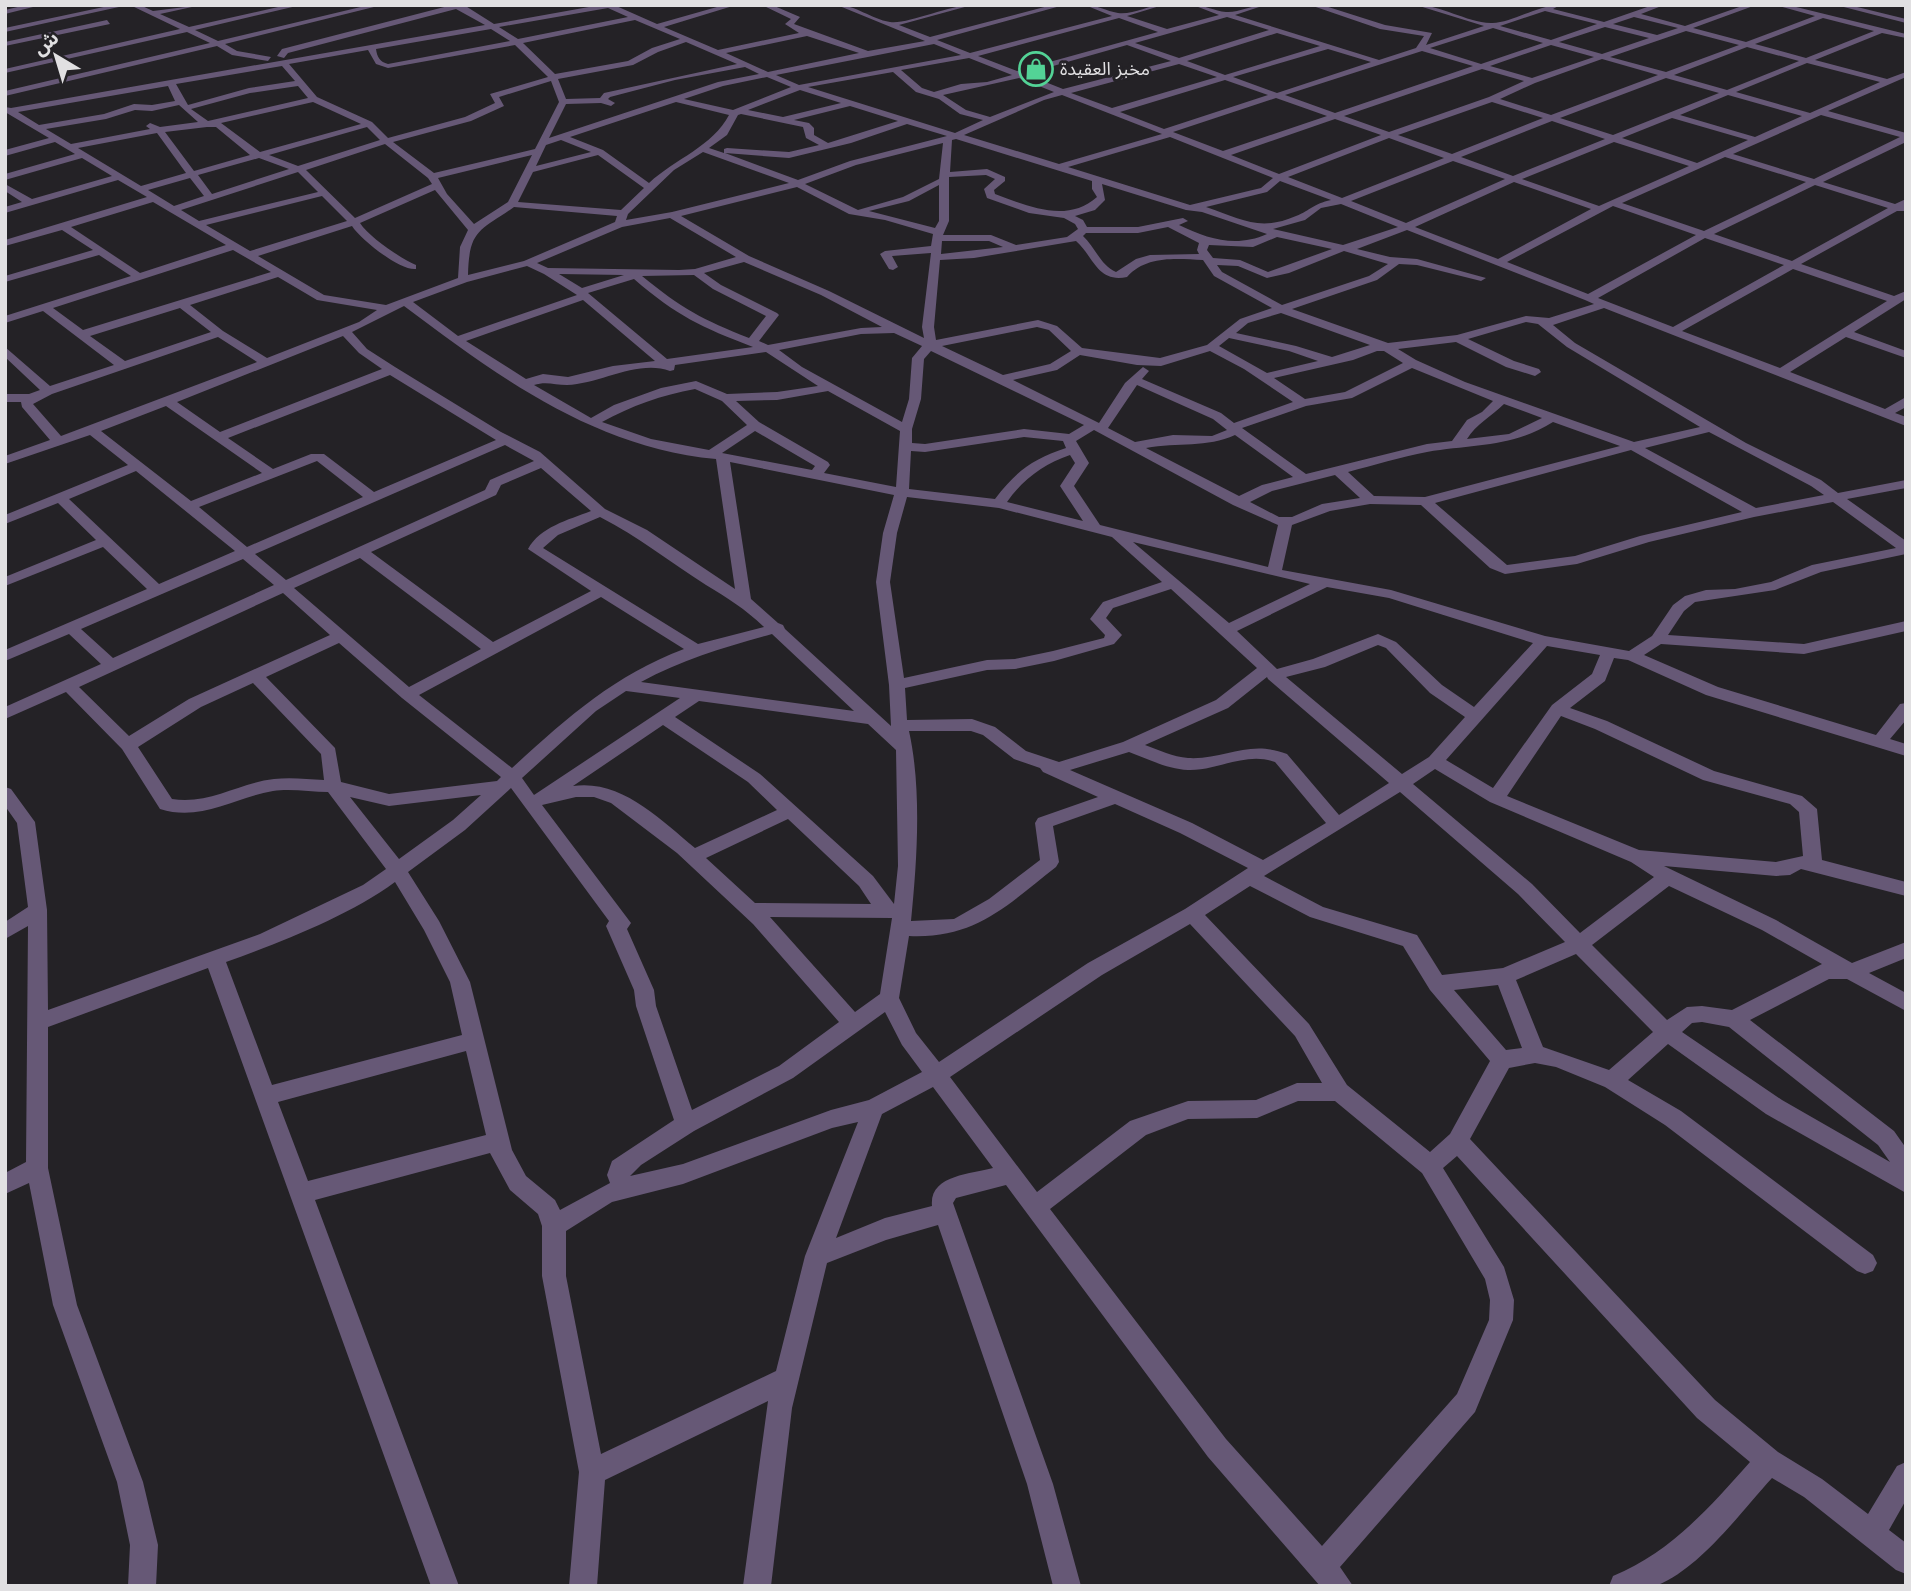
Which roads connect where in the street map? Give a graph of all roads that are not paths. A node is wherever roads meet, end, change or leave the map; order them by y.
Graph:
1 (38, 5) edge
2 (125, 5) edge
3 (133, 5) edge
4 (198, 5) edge
5 (298, 5) edge
6 (379, 5) edge
7 (637, 5) edge
8 (733, 5) edge
9 (765, 5) edge
10 (840, 5) edge
11 (969, 5) edge
12 (1020, 5) edge
13 (1061, 5) edge
14 (1088, 5) edge
15 (1160, 5) edge
16 (1196, 5) edge
17 (1262, 5) edge
18 (1313, 5) edge
19 (1419, 5) edge
20 (1450, 5) edge
21 (1557, 5) edge
22 (1661, 5) edge
23 (1753, 5) edge
24 (1778, 5) edge
25 (1839, 5) edge
26 (457, 6) edge
27 (611, 7) edge
28 (540, 8) dead end
29 (865, 8) dead end
30 (1546, 9) junction
31 (854, 10) junction
32 (1435, 10) junction
33 (1038, 11) junction
34 (5, 12) edge
35 (150, 14) junction
36 (1632, 14) junction
37 (1224, 15) junction
38 (1118, 16) junction
39 (1822, 16) junction
40 (634, 18) junction
41 (1058, 18) dead end
42 (484, 21) junction
43 (1906, 21) edge
44 (107, 22) dead end
45 (1068, 22) dead end
46 (1605, 24) junction
47 (891, 25) junction
48 (495, 26) junction
49 (654, 26) junction
50 (1077, 26) junction
51 (1490, 26) junction
52 (1686, 28) junction
53 (5, 30) edge
54 (189, 30) junction
55 (1882, 30) junction
56 (1274, 31) junction
57 (1165, 32) junction
58 (808, 33) junction
59 (1038, 36) junction
60 (1906, 36) edge
61 (1658, 38) junction
62 (685, 40) junction
63 (931, 41) junction
64 (517, 42) junction
65 (1125, 42) junction
66 (1548, 43) junction
67 (1746, 43) junction
68 (5, 44) edge
69 (219, 44) junction
70 (1061, 45) dead end
71 (1325, 47) junction
72 (372, 48) junction
73 (1420, 48) junction
74 (1072, 49) dead end
75 (716, 53) junction
76 (868, 53) junction
77 (1083, 53) junction
78 (969, 56) junction
79 (1602, 58) junction
80 (1807, 60) junction
81 (1176, 62) junction
82 (1378, 62) junction
83 (276, 63) junction
84 (623, 65) junction
85 (745, 65) junction
86 (1479, 66) junction
87 (895, 69) junction
88 (5, 71) edge
89 (1138, 72) junction
90 (1019, 74) junction
91 (1906, 74) edge
92 (767, 75) junction
93 (1664, 75) junction
94 (1223, 77) junction
95 (553, 78) junction
96 (1159, 81) dead end
97 (1532, 81) junction
98 (170, 82) junction
99 (1888, 82) junction
100 (299, 83) junction
101 (1169, 85) dead end
102 (800, 88) junction
103 (756, 89) junction
104 (1179, 90) junction
105 (115, 92) junction
106 (618, 92) junction
107 (1064, 93) junction
108 (1727, 93) junction
109 (5, 94) edge
110 (936, 94) junction
111 (1274, 96) junction
112 (314, 99) junction
113 (1492, 99) junction
114 (602, 100) junction
115 (675, 100) junction
116 (563, 102) junction
117 (850, 103) junction
118 (183, 105) junction
119 (134, 107) junction
120 (8, 110) edge
121 (1113, 111) junction
122 (738, 112) junction
123 (634, 114) junction
124 (1816, 114) junction
125 (1671, 115) junction
126 (1331, 116) junction
127 (1552, 118) junction
128 (786, 119) junction
129 (909, 120) junction
130 (990, 120) junction
131 (28, 122) junction
132 (207, 124) junction
133 (369, 124) junction
134 (17, 125) dead end
135 (38, 128) junction
136 (159, 130) junction
137 (1168, 132) junction
138 (1387, 136) junction
139 (952, 137) junction
140 (1906, 137) edge
141 (564, 138) junction
142 (1614, 138) junction
143 (57, 139) junction
144 (1756, 140) junction
145 (386, 141) junction
146 (544, 143) junction
147 (827, 146) junction
148 (69, 147) junction
149 (704, 150) junction
150 (537, 151) junction
151 (600, 152) junction
152 (5, 153) edge
153 (1224, 154) junction
154 (1724, 154) junction
155 (83, 155) junction
156 (258, 155) junction
157 (789, 155) junction
158 (1450, 158) junction
159 (1698, 166) junction
160 (1060, 167) junction
161 (301, 170) junction
162 (830, 170) junction
163 (527, 171) junction
164 (191, 175) junction
165 (5, 177) edge
166 (120, 177) junction
167 (1279, 177) junction
168 (944, 178) junction
169 (1097, 178) junction
170 (1513, 179) junction
171 (434, 181) junction
172 (1812, 182) junction
173 (797, 184) junction
174 (5, 187) edge
175 (651, 188) junction
176 (140, 189) junction
177 (324, 193) junction
178 (155, 198) junction
179 (209, 198) junction
180 (1343, 201) junction
181 (31, 203) junction
182 (1613, 203) junction
183 (512, 204) junction
184 (1902, 207) edge
185 (1190, 208) junction
186 (173, 209) junction
187 (1203, 209) junction
188 (1599, 209) junction
189 (5, 210) edge
190 (853, 212) junction
191 (623, 214) junction
192 (672, 215) junction
193 (1066, 215) junction
194 (354, 222) junction
195 (198, 224) junction
196 (618, 225) junction
197 (1172, 225) junction
198 (62, 226) junction
199 (1406, 227) junction
200 (474, 229) junction
201 (1260, 230) junction
202 (1081, 234) junction
203 (1276, 234) junction
204 (1704, 235) junction
205 (1205, 242) junction
206 (5, 243) edge
207 (938, 244) junction
208 (234, 246) junction
209 (1343, 248) junction
210 (1016, 249) junction
211 (102, 251) junction
212 (249, 255) junction
213 (745, 258) junction
214 (1208, 259) junction
215 (1390, 260) junction
216 (1500, 262) junction
217 (528, 263) junction
218 (1791, 265) junction
219 (412, 267) dead end
220 (893, 267) dead end
221 (546, 271) junction
222 (696, 272) junction
223 (280, 273) junction
224 (639, 274) junction
225 (138, 276) junction
226 (1481, 278) dead end
227 (5, 279) edge
228 (463, 280) junction
229 (582, 294) junction
230 (1906, 294) edge
231 (1589, 298) junction
232 (1894, 300) junction
233 (407, 303) junction
234 (182, 304) junction
235 (1604, 304) junction
236 (44, 307) junction
237 (387, 308) junction
238 (1281, 309) junction
239 (1539, 319) junction
240 (5, 320) edge
241 (897, 330) junction
242 (1675, 330) junction
243 (343, 331) junction
244 (1843, 332) junction
245 (219, 333) junction
246 (83, 334) junction
247 (1226, 334) junction
248 (1458, 338) junction
249 (457, 340) junction
250 (751, 342) junction
251 (931, 344) junction
252 (1387, 346) junction
253 (1211, 347) junction
254 (769, 349) junction
255 (5, 350) edge
256 (1078, 351) junction
257 (1906, 355) edge
258 (1331, 361) junction
259 (1147, 362) junction
260 (266, 363) junction
261 (666, 363) junction
262 (1412, 363) junction
263 (123, 366) junction
264 (391, 370) junction
265 (1535, 372) dead end
266 (1781, 373) junction
267 (1265, 377) junction
268 (1003, 379) junction
269 (1135, 380) junction
270 (524, 384) junction
271 (692, 385) junction
272 (833, 387) junction
273 (48, 391) junction
274 (5, 398) edge
275 (31, 398) junction
276 (726, 398) junction
277 (1502, 399) junction
278 (1906, 401) edge
279 (169, 402) junction
280 (1303, 403) junction
281 (1886, 414) junction
282 (1553, 416) junction
283 (1906, 422) edge
284 (591, 423) junction
285 (755, 425) junction
286 (1098, 426) junction
287 (1234, 427) junction
288 (1710, 428) junction
289 (92, 430) junction
290 (219, 437) junction
291 (905, 438) junction
292 (58, 440) junction
293 (506, 440) junction
294 (1071, 444) junction
295 (1457, 444) junction
296 (1135, 446) junction
297 (1633, 446) junction
298 (716, 456) junction
299 (5, 460) edge
300 (542, 462) junction
301 (138, 466) junction
302 (1338, 470) junction
303 (271, 474) junction
304 (815, 475) junction
305 (1304, 479) junction
306 (1906, 484) edge
307 (902, 492) junction
308 (370, 496) junction
309 (1837, 497) junction
310 (60, 498) junction
311 (1370, 500) junction
312 (1238, 502) junction
313 (1424, 502) junction
314 (999, 504) junction
315 (190, 506) junction
316 (600, 512) junction
317 (1754, 513) junction
318 (5, 520) edge
319 (1285, 523) junction
320 (1094, 527) junction
321 (1117, 535) junction
322 (106, 541) junction
323 (1906, 549) edge
324 (360, 551) junction
325 (247, 553) junction
326 (1273, 573) junction
327 (5, 582) edge
328 (1326, 582) junction
329 (1174, 583) junction
330 (283, 585) junction
331 (157, 591) junction
332 (602, 591) junction
333 (744, 600) junction
334 (1906, 626) edge
335 (71, 628) junction
336 (778, 628) junction
337 (1227, 630) junction
338 (341, 636) junction
339 (1658, 639) junction
340 (1543, 641) junction
341 (492, 649) junction
342 (696, 650) junction
343 (1609, 652) junction
344 (5, 656) edge
345 (1632, 656) junction
346 (112, 666) junction
347 (1270, 672) junction
348 (256, 675) junction
349 (623, 684) junction
350 (897, 685) junction
351 (69, 686) junction
352 (408, 694) junction
353 (695, 696) junction
354 (1906, 708) edge
355 (1558, 709) junction
356 (5, 714) edge
357 (1474, 715) junction
358 (663, 718) junction
359 (870, 719) junction
360 (899, 726) junction
361 (1879, 742) junction
362 (128, 745) junction
363 (1129, 746) junction
364 (904, 748) junction
365 (1906, 750) edge
366 (1020, 755) junction
367 (1435, 761) junction
368 (505, 782) junction
369 (1400, 782) junction
370 (333, 786) junction
371 (5, 793) edge
372 (1115, 797) junction
373 (1496, 798) junction
374 (534, 801) junction
375 (790, 811) junction
376 (1337, 825) junction
377 (694, 856) junction
378 (1637, 857) junction
379 (1813, 864) junction
380 (398, 872) junction
381 (1256, 872) junction
382 (1667, 877) junction
383 (1906, 889) edge
384 (38, 910) junction
385 (751, 910) junction
386 (1192, 914) junction
387 (897, 916) junction
388 (5, 932) edge
389 (1579, 944) junction
390 (1906, 950) edge
391 (214, 957) junction
392 (1852, 971) junction
393 (1505, 976) junction
394 (1437, 984) junction
395 (888, 998) junction
396 (1906, 1003) edge
397 (1734, 1019) junction
398 (851, 1022) junction
399 (38, 1023) junction
400 (1666, 1032) junction
401 (475, 1040) junction
402 (1535, 1054) junction
403 (1502, 1060) junction
404 (936, 1075) junction
405 (1612, 1081) junction
406 (1339, 1092) junction
407 (266, 1096) junction
408 (874, 1108) junction
409 (686, 1124) junction
410 (499, 1141) junction
411 (1458, 1141) junction
412 (1430, 1166) junction
413 (37, 1168) junction
414 (1011, 1174) junction
415 (1905, 1178) edge
416 (5, 1184) edge
417 (623, 1188) junction
418 (302, 1193) junction
419 (1035, 1207) junction
420 (947, 1212) junction
421 (554, 1226) junction
422 (817, 1256) junction
423 (1865, 1263) dead end
424 (786, 1379) junction
425 (1769, 1461) junction
426 (592, 1472) junction
427 (1906, 1475) edge
428 (1872, 1532) junction
429 (1906, 1560) edge
430 (1322, 1567) junction
431 (142, 1586) edge
432 (445, 1586) edge
433 (583, 1586) edge
434 (757, 1586) edge
435 (1067, 1586) edge
436 (1339, 1586) edge
437 (1623, 1586) edge

1 - 34 street
2 - 53 street
3 - 35 street
4 - 35 street
5 - 54 street
6 - 69 street
7 - 27 street
8 - 49 street
9 - 58 street
10 - 31 street
11 - 47 street
12 - 33 street
13 - 33 street
14 - 38 street
15 - 38 street
16 - 37 street
17 - 37 street
18 - 73 street
19 - 32 street
20 - 32 street
21 - 30 street
22 - 36 street
23 - 52 street
24 - 39 street
25 - 43 street
26 - 42 street
26 - 83 street
27 - 40 street
27 - 48 street
28 - 42 street
29 - 31 street
30 - 46 street
30 - 51 street
31 - 47 street
32 - 51 street
33 - 41 street
33 - 63 street
35 - 54 street
36 - 46 street
36 - 52 street
37 - 56 street
37 - 57 street
38 - 50 street
38 - 57 street
39 - 55 street
39 - 67 street
40 - 49 street
40 - 64 street
42 - 48 street
44 - 68 street
45 - 50 street
46 - 61 street
46 - 66 street
47 - 63 street
48 - 64 street
48 - 72 street
49 - 62 street
50 - 59 street
51 - 66 street
51 - 73 street
52 - 61 street
52 - 67 street
54 - 69 street
54 - 88 street
55 - 60 street
55 - 80 street
56 - 71 street
56 - 81 street
57 - 65 street
58 - 75 street
58 - 76 street
59 - 70 street
59 - 78 street
61 - 79 street
62 - 75 street
62 - 84 street
63 - 76 street
63 - 78 street
64 - 72 street
64 - 95 street
65 - 77 street
65 - 81 street
66 - 79 street
66 - 86 street
67 - 80 street
67 - 93 street
69 - 83 street
69 - 109 street
71 - 82 street
71 - 94 street
72 - 83 street
73 - 82 street
73 - 86 street
74 - 77 street
75 - 85 street
76 - 92 street
77 - 90 street
78 - 87 street
78 - 90 street
79 - 93 street
79 - 97 street
80 - 99 street
80 - 108 street
81 - 89 street
81 - 94 street
82 - 111 street
83 - 98 street
83 - 100 street
84 - 95 street
84 - 106 street
85 - 92 street
85 - 106 street
86 - 97 street
86 - 126 street
87 - 102 street
87 - 110 street
89 - 96 street
89 - 107 street
90 - 107 street
90 - 110 street
91 - 99 street
92 - 102 street
92 - 103 street
93 - 108 street
93 - 127 street
94 - 104 street
94 - 111 street
95 - 116 street
95 - 145 street
97 - 113 street
98 - 105 street
98 - 118 street
99 - 124 street
100 - 112 street
100 - 118 street
101 - 104 street
102 - 103 street
102 - 117 street
103 - 115 street
103 - 122 street
104 - 121 street
105 - 119 street
105 - 120 street
106 - 114 street
107 - 121 street
107 - 130 street
108 - 124 street
108 - 125 street
110 - 130 street
111 - 126 street
111 - 137 street
112 - 132 street
112 - 133 street
113 - 127 street
113 - 138 street
114 - 116 street
114 - 123 street
115 - 122 street
115 - 123 street
116 - 146 street
117 - 128 street
117 - 129 street
118 - 119 street
118 - 132 street
119 - 135 street
119 - 136 street
120 - 131 street
121 - 137 street
122 - 128 street
122 - 149 street
123 - 141 street
124 - 140 street
124 - 144 street
125 - 142 street
125 - 144 street
126 - 138 street
126 - 153 street
127 - 142 street
127 - 158 street
128 - 147 street
129 - 139 street
129 - 147 street
130 - 139 street
131 - 134 street
131 - 135 street
132 - 136 street
132 - 156 street
133 - 145 street
133 - 156 street
135 - 143 street
136 - 148 street
136 - 164 street
137 - 153 street
137 - 160 street
138 - 158 street
138 - 167 street
139 - 160 street
139 - 162 street
139 - 168 street
140 - 172 street
141 - 146 street
141 - 151 street
142 - 159 street
142 - 170 street
143 - 148 street
143 - 152 street
144 - 154 street
145 - 161 street
145 - 171 street
146 - 150 street
147 - 157 street
148 - 155 street
149 - 157 street
149 - 173 street
149 - 175 street
150 - 163 street
150 - 171 street
151 - 163 street
151 - 175 street
153 - 167 street
154 - 159 street
154 - 172 street
155 - 165 street
155 - 166 street
156 - 161 street
156 - 164 street
157 - 162 street
158 - 170 street
158 - 180 street
159 - 182 street
160 - 169 street
161 - 177 street
161 - 179 street
162 - 173 street
163 - 183 street
164 - 176 street
164 - 179 street
166 - 176 street
166 - 181 street
167 - 180 street
167 - 185 street
168 - 190 street
168 - 193 street
168 - 207 street
169 - 185 street
169 - 193 street
170 - 188 street
170 - 199 street
171 - 194 street
171 - 200 street
172 - 184 street
172 - 204 street
173 - 190 street
173 - 192 street
174 - 181 street
175 - 191 street
176 - 178 street
177 - 194 street
177 - 195 street
178 - 186 street
178 - 198 street
179 - 186 street
180 - 199 street
180 - 201 street
181 - 189 street
182 - 188 street
182 - 204 street
183 - 191 street
183 - 200 street
184 - 218 street
185 - 187 street
186 - 195 street
187 - 197 street
187 - 201 street
188 - 216 street
190 - 207 street
191 - 196 street
192 - 196 street
192 - 213 street
193 - 202 street
194 - 212 street
194 - 219 street
195 - 208 street
196 - 217 street
197 - 202 street
197 - 205 street
198 - 206 street
198 - 211 street
199 - 209 street
199 - 216 street
200 - 228 street
201 - 203 street
202 - 210 street
202 - 214 street
203 - 205 street
203 - 209 street
204 - 218 street
204 - 231 street
205 - 214 street
207 - 210 street
207 - 210 street
207 - 220 street
207 - 251 street
208 - 212 street
208 - 225 street
209 - 214 street
209 - 215 street
211 - 225 street
211 - 227 street
212 - 223 street
213 - 222 street
213 - 241 street
214 - 238 street
215 - 226 street
215 - 238 street
216 - 231 street
217 - 221 street
217 - 228 street
218 - 232 street
218 - 242 street
221 - 224 street
221 - 229 street
222 - 224 street
222 - 250 street
223 - 234 street
223 - 237 street
224 - 229 street
224 - 250 street
225 - 236 street
228 - 233 street
229 - 249 street
229 - 261 street
230 - 232 street
231 - 235 street
232 - 244 street
233 - 237 street
233 - 249 street
234 - 245 street
234 - 246 street
235 - 239 street
235 - 242 street
236 - 240 street
236 - 246 street
237 - 243 street
238 - 247 street
238 - 252 street
239 - 248 street
239 - 288 street
241 - 251 street
241 - 254 street
242 - 266 street
243 - 260 street
243 - 264 street
244 - 257 street
244 - 266 street
245 - 260 street
245 - 263 street
246 - 263 street
247 - 253 street
247 - 258 street
248 - 252 street
248 - 265 street
249 - 270 street
250 - 254 street
251 - 256 street
251 - 268 street
251 - 291 street
252 - 258 street
252 - 262 street
253 - 259 street
253 - 267 street
254 - 261 street
254 - 272 street
255 - 273 street
256 - 259 street
256 - 268 street
258 - 267 street
259 - 269 street
260 - 279 street
261 - 270 street
261 - 271 street
262 - 277 street
262 - 280 street
263 - 273 street
264 - 290 street
264 - 293 street
266 - 281 street
267 - 280 street
268 - 286 street
269 - 286 street
269 - 287 street
270 - 284 street
271 - 276 street
271 - 284 street
272 - 276 street
272 - 291 street
273 - 275 street
274 - 275 street
275 - 292 street
276 - 285 street
277 - 282 street
277 - 295 street
278 - 281 street
279 - 289 street
279 - 290 street
280 - 287 street
281 - 283 street
282 - 295 street
282 - 297 street
284 - 298 street
285 - 298 street
285 - 304 street
286 - 294 street
286 - 296 street
287 - 296 street
287 - 305 street
288 - 297 street
288 - 309 street
289 - 292 street
289 - 301 street
290 - 303 street
291 - 294 street
291 - 307 street
292 - 299 street
293 - 300 street
293 - 308 street
294 - 314 street
294 - 320 street
295 - 302 street
296 - 312 street
297 - 313 street
297 - 317 street
298 - 304 street
298 - 333 street
300 - 316 street
300 - 324 street
301 - 310 street
301 - 315 street
302 - 305 street
302 - 311 street
303 - 308 street
303 - 315 street
304 - 307 street
305 - 312 street
306 - 309 street
307 - 314 street
307 - 350 street
308 - 325 street
309 - 317 street
309 - 323 street
310 - 318 street
310 - 322 street
311 - 313 street
311 - 319 street
312 - 319 street
313 - 317 street
314 - 320 street
315 - 325 street
316 - 332 street
316 - 333 street
319 - 326 street
320 - 321 street
321 - 326 street
321 - 329 street
322 - 327 street
322 - 331 street
323 - 339 street
324 - 330 street
324 - 341 street
325 - 330 street
325 - 331 street
326 - 328 street
328 - 337 street
328 - 340 street
329 - 337 street
329 - 350 street
330 - 338 street
330 - 346 street
331 - 335 street
332 - 341 street
332 - 342 street
333 - 336 street
334 - 339 street
335 - 344 street
335 - 346 street
336 - 342 street
336 - 359 street
337 - 347 street
338 - 348 street
338 - 352 street
339 - 345 street
340 - 343 street
340 - 357 street
341 - 352 street
342 - 349 street
343 - 345 street
343 - 355 street
345 - 361 street
346 - 351 street
347 - 357 street
347 - 363 street
347 - 369 street
348 - 362 street
348 - 370 street
349 - 353 street
349 - 368 street
350 - 360 street
351 - 356 street
351 - 362 street
352 - 368 street
353 - 358 street
353 - 359 street
354 - 361 street
355 - 373 street
355 - 379 street
357 - 367 street
358 - 374 street
358 - 375 street
359 - 364 street
360 - 364 street
360 - 366 street
361 - 365 street
362 - 370 street
363 - 366 street
363 - 376 street
364 - 387 street
366 - 372 street
367 - 369 street
367 - 373 street
368 - 370 street
368 - 374 street
368 - 380 street
369 - 376 street
369 - 389 street
370 - 380 street
371 - 384 street
372 - 381 street
372 - 387 street
373 - 378 street
374 - 377 street
374 - 409 street
375 - 377 street
375 - 387 street
376 - 381 street
377 - 385 street
378 - 379 street
378 - 382 street
379 - 383 street
380 - 391 street
380 - 401 street
381 - 386 street
381 - 394 street
382 - 389 street
382 - 392 street
384 - 388 street
384 - 399 street
385 - 387 street
385 - 398 street
386 - 404 street
386 - 406 street
387 - 395 street
389 - 393 street
389 - 400 street
390 - 392 street
391 - 399 street
391 - 407 street
392 - 396 street
392 - 397 street
393 - 394 street
393 - 402 street
394 - 403 street
395 - 398 street
395 - 404 street
397 - 400 street
397 - 415 street
398 - 409 street
399 - 413 street
400 - 405 street
400 - 415 street
401 - 407 street
401 - 410 street
402 - 403 street
402 - 405 street
403 - 411 street
404 - 408 street
404 - 414 street
405 - 423 street
406 - 412 street
406 - 419 street
407 - 418 street
408 - 417 street
408 - 422 street
409 - 417 street
410 - 418 street
410 - 421 street
411 - 412 street
411 - 425 street
412 - 430 street
413 - 416 street
413 - 431 street
414 - 419 street
414 - 420 street
417 - 421 street
418 - 432 street
419 - 430 street
420 - 422 street
420 - 435 street
421 - 426 street
422 - 424 street
424 - 426 street
424 - 434 street
425 - 428 street
425 - 437 street
426 - 433 street
427 - 428 street
428 - 429 street
430 - 436 street

